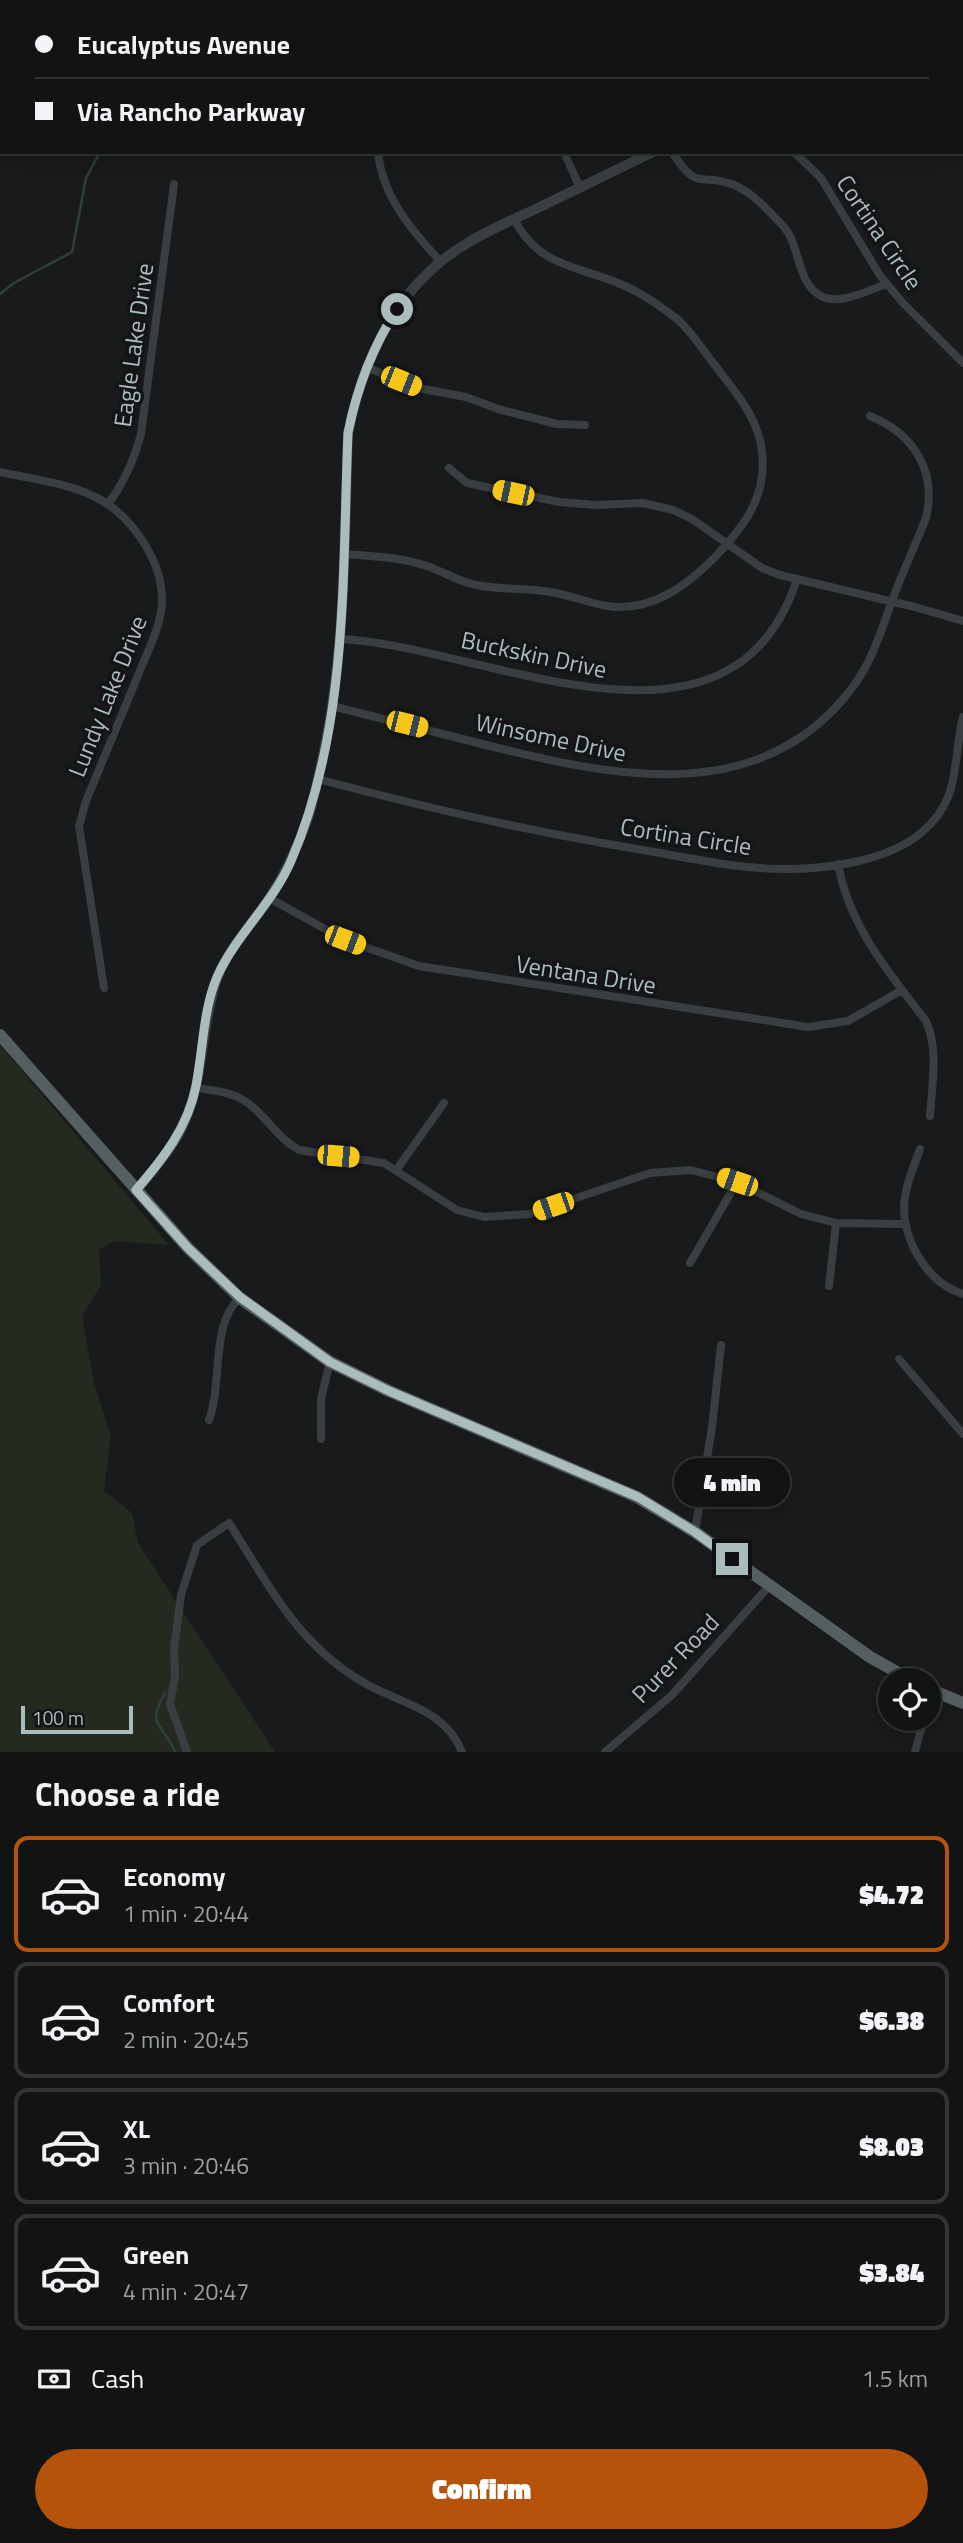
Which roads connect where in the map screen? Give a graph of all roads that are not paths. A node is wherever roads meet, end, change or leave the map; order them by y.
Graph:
1 (378, 154) edge
2 (565, 154) edge
3 (649, 154) edge
4 (673, 154) edge
5 (796, 154) edge
6 (174, 184) dead end
7 (580, 188) junction
8 (514, 219) junction
9 (441, 262) junction
10 (887, 284) junction
11 (963, 363) edge
12 (366, 367) junction
13 (870, 416) dead end
14 (585, 425) dead end
15 (449, 468) dead end
16 (0, 472) edge
17 (108, 504) junction
18 (728, 543) junction
19 (344, 554) junction
20 (797, 579) junction
21 (892, 601) junction
22 (963, 621) edge
23 (340, 639) junction
24 (332, 706) junction
25 (963, 717) edge
26 (318, 779) junction
27 (838, 864) junction
28 (270, 898) junction
29 (104, 988) dead end
30 (902, 990) junction
31 (0, 1035) edge
32 (196, 1088) junction
33 (444, 1103) dead end
34 (930, 1116) dead end
35 (920, 1149) dead end
36 (397, 1170) junction
37 (737, 1182) junction
38 (136, 1190) junction
39 (836, 1223) junction
40 (906, 1224) junction
41 (690, 1264) dead end
42 (828, 1286) dead end
43 (963, 1294) edge
44 (240, 1297) junction
45 (721, 1345) dead end
46 (900, 1359) dead end
47 (330, 1362) junction
48 (209, 1420) dead end
49 (963, 1434) edge
50 (321, 1439) dead end
51 (695, 1532) junction
52 (769, 1586) junction
53 (890, 1668) edge
54 (941, 1697) edge
55 (963, 1703) edge
56 (921, 1731) edge
57 (187, 1752) edge
58 (462, 1752) edge
59 (605, 1752) edge
60 (915, 1752) edge

1 - 9 street
2 - 7 street
3 - 7 street
4 - 10 street
5 - 10 street, Cortina Circle
6 - 17 street, Eagle Lake Drive
7 - 8 street
8 - 9 street
8 - 18 street
9 - 12 street
10 - 11 street, Cortina Circle
12 - 14 street
12 - 19 street
13 - 21 street, Winsome Drive
15 - 18 street
16 - 17 street, Lundy Lake Drive
17 - 29 street, Lundy Lake Drive
18 - 19 street
18 - 20 street
19 - 23 street
20 - 21 street
20 - 23 street, Buckskin Drive
21 - 22 street
21 - 24 street, Winsome Drive
23 - 24 street
24 - 26 street
25 - 27 street, Cortina Circle
26 - 27 street, Cortina Circle
26 - 28 street
27 - 30 street
28 - 30 street, Ventana Drive
28 - 32 street
30 - 34 street
31 - 38 main road
32 - 36 street
32 - 38 street
33 - 36 street
35 - 40 street
36 - 37 street
37 - 39 street
37 - 41 street
38 - 44 main road
39 - 40 street
39 - 42 street
40 - 43 street
44 - 47 main road
44 - 48 street
45 - 51 street
46 - 49 street
47 - 50 street
47 - 51 main road
51 - 52 main road
52 - 53 main road
52 - 59 street, Purer Road
54 - 55 main road
56 - 60 street
57 - 58 street

